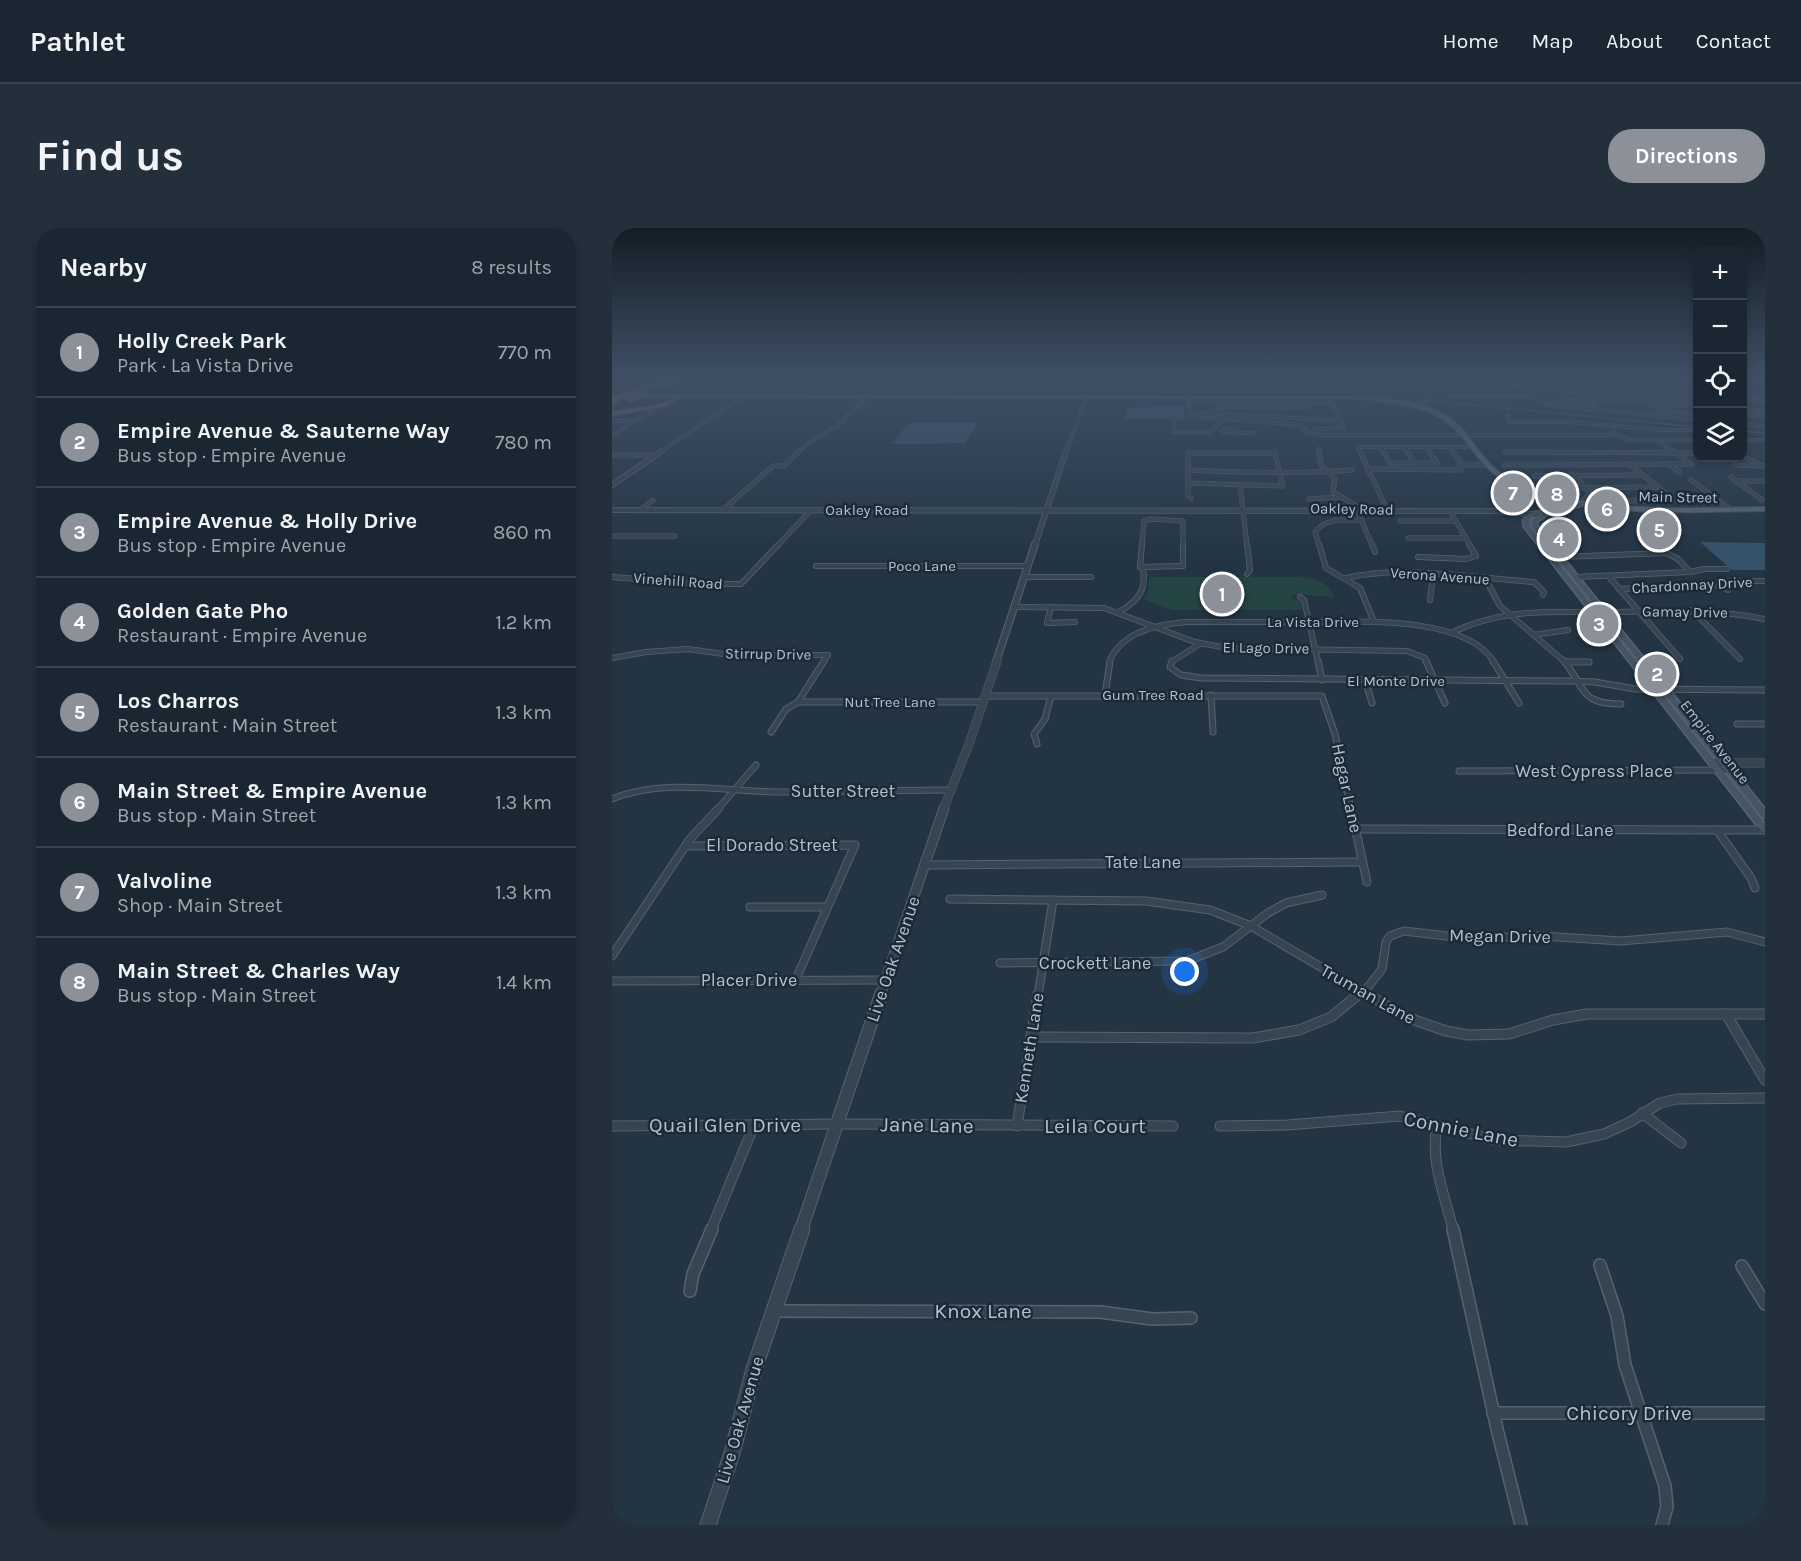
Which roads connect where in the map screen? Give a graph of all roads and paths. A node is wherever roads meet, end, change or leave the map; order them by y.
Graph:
1 (680, 439) edge
2 (819, 439) edge
3 (1072, 439) edge
4 (1462, 439) edge
5 (1463, 439) edge
6 (1624, 439) edge
7 (1657, 440) junction
8 (1693, 440) edge
9 (1747, 440) edge
10 (1765, 440) edge
11 (1381, 447) junction
12 (1404, 447) junction
13 (1426, 447) junction
14 (1449, 447) junction
15 (1467, 447) junction
16 (1318, 449) dead end
17 (1505, 452) dead end
18 (1231, 453) junction
19 (1275, 453) joint
20 (1553, 453) junction
21 (1675, 453) junction
22 (1693, 453) edge
23 (612, 455) edge
24 (656, 455) junction
25 (1747, 458) edge
26 (1232, 460) dead end
27 (1390, 463) junction
28 (1414, 463) junction
29 (1437, 463) joint
30 (1460, 464) junction
31 (1483, 464) junction
32 (1563, 464) junction
33 (1629, 464) junction
34 (1669, 464) junction
35 (1503, 465) dead end
36 (1735, 465) dead end
37 (1764, 466) edge
38 (1367, 469) junction
39 (1188, 470) junction
40 (1352, 470) dead end
41 (1327, 472) junction
42 (1395, 472) junction
43 (1678, 472) dead end
44 (1765, 472) edge
45 (1280, 473) junction
46 (1574, 475) junction
47 (1642, 475) junction
48 (1534, 476) dead end
49 (1731, 477) dead end
50 (1691, 480) dead end
51 (1736, 481) junction
52 (1765, 481) edge
53 (1188, 483) junction
54 (612, 485) edge
55 (1240, 486) junction
56 (1283, 486) joint
57 (1587, 487) junction
58 (1659, 487) junction
59 (1562, 488) dead end
60 (1340, 497) junction
61 (1191, 498) dead end
62 (1556, 498) junction
63 (1310, 499) dead end
64 (653, 500) dead end
65 (1762, 500) dead end
66 (1629, 501) dead end
67 (1580, 502) junction
68 (1385, 506) dead end
69 (1564, 506) junction
70 (1244, 509) junction
71 (1730, 509) junction
72 (612, 510) edge
73 (640, 510) junction
74 (723, 510) junction
75 (811, 510) junction
76 (1047, 510) junction
77 (1358, 510) junction
78 (1765, 510) edge
79 (1450, 511) junction
80 (1172, 513) junction
81 (1539, 514) junction
82 (1362, 520) junction
83 (1400, 521) dead end
84 (1456, 521) junction
85 (612, 536) edge
86 (675, 536) dead end
87 (1408, 538) dead end
88 (1466, 538) junction
89 (1375, 552) dead end
90 (1418, 557) dead end
91 (1559, 557) junction
92 (816, 566) dead end
93 (1028, 566) junction
94 (1558, 566) junction
95 (1143, 568) junction
96 (1727, 569) dead end
97 (1690, 572) junction
98 (1247, 574) dead end
99 (1433, 575) junction
100 (1574, 576) junction
101 (1024, 577) junction
102 (1091, 577) dead end
103 (1346, 578) junction
104 (1610, 578) dead end
105 (612, 579) edge
106 (1486, 580) junction
107 (1765, 580) edge
108 (1714, 584) junction
109 (1619, 589) junction
110 (1728, 590) dead end
111 (1543, 596) dead end
112 (1300, 597) dead end
113 (1430, 600) dead end
114 (1015, 607) junction
115 (1051, 607) junction
116 (1692, 610) junction
117 (1119, 612) junction
118 (1598, 612) junction
119 (1638, 612) junction
120 (1508, 614) junction
121 (1765, 619) edge
122 (1075, 622) dead end
123 (1309, 622) junction
124 (1374, 622) junction
125 (1157, 627) junction
126 (1568, 630) dead end
127 (1451, 633) junction
128 (1533, 635) junction
129 (1200, 644) junction
130 (1315, 649) junction
131 (612, 658) edge
132 (1680, 659) dead end
133 (1740, 659) dead end
134 (1564, 662) junction
135 (1589, 662) dead end
136 (1322, 680) junction
137 (1365, 680) junction
138 (1436, 681) junction
139 (1506, 681) junction
140 (1577, 681) junction
141 (1655, 690) junction
142 (1665, 690) junction
143 (1765, 690) edge
144 (1105, 695) junction
145 (1051, 696) junction
146 (1211, 696) junction
147 (1322, 696) joint
148 (983, 699) junction
149 (798, 702) junction
150 (1372, 703) dead end
151 (1445, 703) dead end
152 (1518, 703) dead end
153 (1621, 704) dead end
154 (1737, 724) dead end
155 (1765, 724) edge
156 (771, 732) dead end
157 (1213, 732) dead end
158 (1036, 744) dead end
159 (1765, 764) edge
160 (756, 765) dead end
161 (1721, 767) junction
162 (1459, 771) dead end
163 (736, 790) junction
164 (950, 790) junction
165 (612, 799) edge
166 (1765, 815) edge
167 (1356, 830) junction
168 (1717, 830) junction
169 (1765, 830) edge
170 (686, 846) junction
171 (1362, 862) junction
172 (924, 865) junction
173 (1367, 882) dead end
174 (1755, 888) dead end
175 (1322, 895) dead end
176 (950, 899) dead end
177 (1053, 900) junction
178 (750, 907) dead end
179 (827, 907) junction
180 (1251, 926) junction
181 (1765, 942) edge
182 (612, 957) edge
183 (1000, 963) dead end
184 (1043, 963) junction
185 (796, 979) junction
186 (886, 980) junction
187 (612, 981) edge
188 (1362, 992) junction
189 (1726, 1014) junction
190 (1765, 1014) edge
191 (1032, 1037) junction
192 (1765, 1080) edge
193 (1765, 1098) edge
194 (1642, 1113) junction
195 (837, 1124) junction
196 (754, 1125) junction
197 (1017, 1125) junction
198 (612, 1126) edge
199 (1173, 1126) dead end
200 (1220, 1126) dead end
201 (1437, 1126) junction
202 (1681, 1143) dead end
203 (1600, 1265) dead end
204 (1742, 1266) dead end
205 (690, 1292) dead end
206 (1765, 1304) edge
207 (774, 1311) junction
208 (1191, 1318) dead end
209 (1493, 1413) junction
210 (1640, 1413) junction
211 (1765, 1413) edge
212 (708, 1525) edge
213 (1521, 1525) edge
214 (1662, 1525) edge

1 - 24 street
2 - 74 street
3 - 76 street, Live Oak Avenue
4 - 15 main road, Main Street
5 - 31 main road, Main Street
6 - 7 street
7 - 8 street
7 - 21 street
9 - 10 street
11 - 12 street
11 - 27 street
11 - 38 street
12 - 13 street
12 - 28 street
13 - 14 street
13 - 29 street
14 - 15 street
14 - 30 street
15 - 31 main road, Main Street
16 - 41 street
17 - 20 street
18 - 19 street
18 - 26 street
18 - 39 street
19 - 45 street
20 - 21 street
20 - 32 street
21 - 22 street
21 - 34 street
23 - 24 street
24 - 54 street
25 - 37 street
27 - 28 street
27 - 42 street
28 - 29 street
30 - 31 street
30 - 42 street
31 - 62 main road, Main Street
31 - 67 main road, Main Street
32 - 33 street
32 - 35 street
32 - 46 street
33 - 34 street
33 - 47 street
34 - 43 street
36 - 37 street
37 - 44 street
38 - 42 street
38 - 68 street
39 - 45 street
39 - 53 street
40 - 41 street
41 - 45 street
41 - 60 street
45 - 56 street
46 - 47 street
46 - 48 street
46 - 57 street
47 - 58 street
49 - 51 street
50 - 71 street
51 - 52 street
51 - 65 street
53 - 55 street
53 - 61 street
55 - 56 street
55 - 70 street
57 - 58 street
57 - 59 street
57 - 67 street
58 - 66 street
60 - 63 street
60 - 77 street
62 - 67 main road, Main Street
62 - 69 main road
64 - 73 street
67 - 69 main road
67 - 71 main road, Main Street
67 - 78 main road, Main Street
67 - 81 main road
69 - 81 main road
70 - 77 street, Oakley Road
70 - 80 street, Oakley Road
70 - 98 street
71 - 78 main road, Main Street
72 - 73 street, Oakley Road
73 - 74 street, Oakley Road
74 - 75 street, Oakley Road
75 - 76 street, Oakley Road
75 - 105 street, Vinehill Road
76 - 80 street, Oakley Road
76 - 93 street, Live Oak Avenue
77 - 79 street, Oakley Road
77 - 81 street, Oakley Road
77 - 82 street
79 - 81 street, Oakley Road
79 - 84 street
80 - 95 street
80 - 95 street
81 - 91 main road, Empire Avenue
81 - 94 main road, Empire Avenue
82 - 89 street
82 - 103 street
83 - 84 street
84 - 88 street
85 - 86 street
87 - 88 street
88 - 90 street
91 - 97 street
91 - 100 main road, Empire Avenue
92 - 93 street, Poco Lane
93 - 101 street, Live Oak Avenue
94 - 100 main road
94 - 118 main road, Empire Avenue
95 - 117 street
96 - 97 street
97 - 100 street
99 - 103 street, Verona Avenue
99 - 106 street, Verona Avenue
99 - 113 street
100 - 118 main road, Empire Avenue
101 - 102 street
101 - 114 street, Live Oak Avenue
103 - 124 street
104 - 109 street
106 - 111 street, Verona Avenue
106 - 120 street
107 - 108 street, Chardonnay Drive
108 - 109 street, Chardonnay Drive
108 - 110 street
109 - 119 street
112 - 123 street
114 - 115 street, El Lago Drive
114 - 148 street, Live Oak Avenue
115 - 117 street, El Lago Drive
115 - 122 street
116 - 119 street, Gamay Drive
116 - 121 street, Gamay Drive
116 - 133 street
117 - 125 street, El Lago Drive
118 - 119 street, Gamay Drive
118 - 120 street, Gamay Drive
118 - 141 main road, Empire Avenue
118 - 142 main road, Empire Avenue
119 - 132 street
120 - 127 street, Gamay Drive
120 - 128 street
123 - 124 street, La Vista Drive
123 - 125 street, La Vista Drive
123 - 130 street
124 - 127 street, La Vista Drive
125 - 129 street, El Lago Drive
125 - 144 street, La Vista Drive
126 - 128 street
127 - 139 street, La Vista Drive
128 - 134 street
129 - 130 street, El Lago Drive
129 - 136 street, El Monte Drive
130 - 136 street
130 - 138 street, El Lago Drive
131 - 149 street, Stirrup Drive
134 - 135 street
134 - 140 street
136 - 137 street, El Monte Drive
137 - 138 street, El Monte Drive
137 - 150 street
138 - 139 street, El Monte Drive
138 - 151 street, El Lago Drive
139 - 140 street, El Monte Drive
139 - 152 street, La Vista Drive
140 - 141 street, El Monte Drive
140 - 153 street
141 - 142 street, El Monte Drive
141 - 161 main road, Empire Avenue
142 - 143 street, El Monte Drive
142 - 161 main road, Empire Avenue
144 - 145 street, Gum Tree Road
144 - 146 street, Gum Tree Road
145 - 148 street, Gum Tree Road
145 - 158 street
146 - 147 street, Gum Tree Road
146 - 157 street
147 - 167 street, Hagar Lane
148 - 149 street, Nut Tree Lane
148 - 164 street, Live Oak Avenue
149 - 156 street, Stirrup Drive
154 - 155 street
159 - 161 street
160 - 163 street
161 - 162 street, West Cypress Place
161 - 166 main road, Empire Avenue
161 - 169 main road, Empire Avenue
163 - 164 street, Sutter Street
163 - 165 street, Sutter Street
163 - 170 street
164 - 172 street, Live Oak Avenue
167 - 168 street, Bedford Lane
167 - 171 street, Hagar Lane
168 - 169 street, Bedford Lane
168 - 174 street
170 - 179 street, El Dorado Street
170 - 182 street
171 - 172 street, Tate Lane
171 - 173 street, Hagar Lane
172 - 186 street, Live Oak Avenue
175 - 180 street, Crockett Lane
176 - 177 street, Truman Lane
177 - 180 street, Truman Lane
177 - 184 street, Kenneth Lane
178 - 179 street
179 - 185 street, El Dorado Street
180 - 184 street, Crockett Lane
180 - 188 street, Truman Lane
181 - 188 street, Megan Drive
183 - 184 street, Crockett Lane
184 - 191 street, Kenneth Lane
185 - 186 street, Placer Drive
185 - 187 street, Placer Drive
186 - 195 street, Live Oak Avenue
188 - 189 street, Truman Lane
188 - 191 street, Megan Drive
189 - 190 street, Truman Lane
189 - 192 street
191 - 197 street, Kenneth Lane
193 - 194 street, Connie Lane
194 - 201 street, Connie Lane
194 - 202 street
195 - 196 street, Quail Glen Drive
195 - 197 street, Jane Lane
195 - 207 street, Live Oak Avenue
196 - 198 street, Quail Glen Drive
196 - 205 street
197 - 199 street, Leila Court
200 - 201 street, Connie Lane
201 - 209 street
203 - 210 street
204 - 206 street
207 - 208 street, Knox Lane
207 - 212 street, Live Oak Avenue
209 - 210 street, Chicory Drive
209 - 213 street
210 - 211 street, Chicory Drive
210 - 214 street

